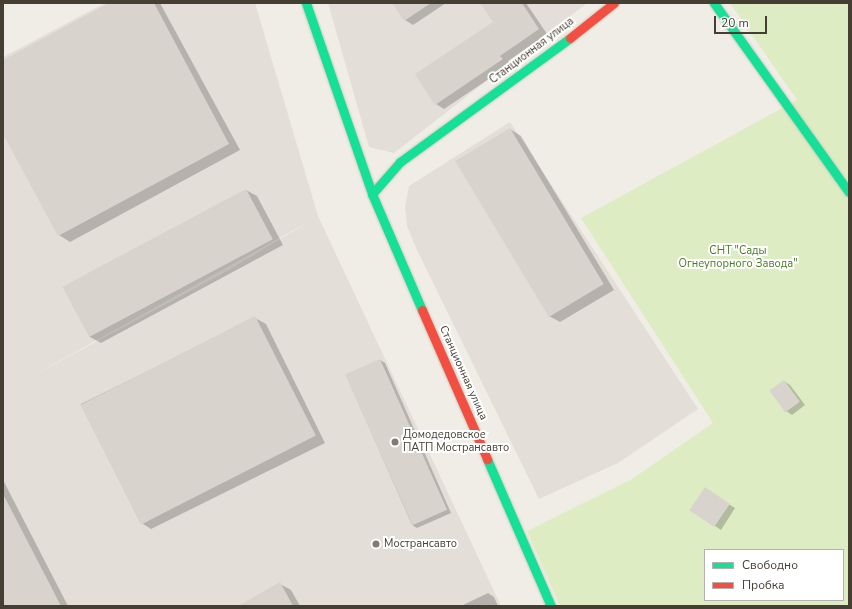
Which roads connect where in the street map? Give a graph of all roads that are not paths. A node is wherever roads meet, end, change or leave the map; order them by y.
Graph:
1 (306, 3) edge
2 (614, 3) edge
3 (714, 3) edge
4 (849, 192) edge
5 (372, 194) junction
6 (551, 606) edge

1 - 5 street, Станционная улица
2 - 5 street, Станционная улица
3 - 4 street
5 - 6 street, Станционная улица

